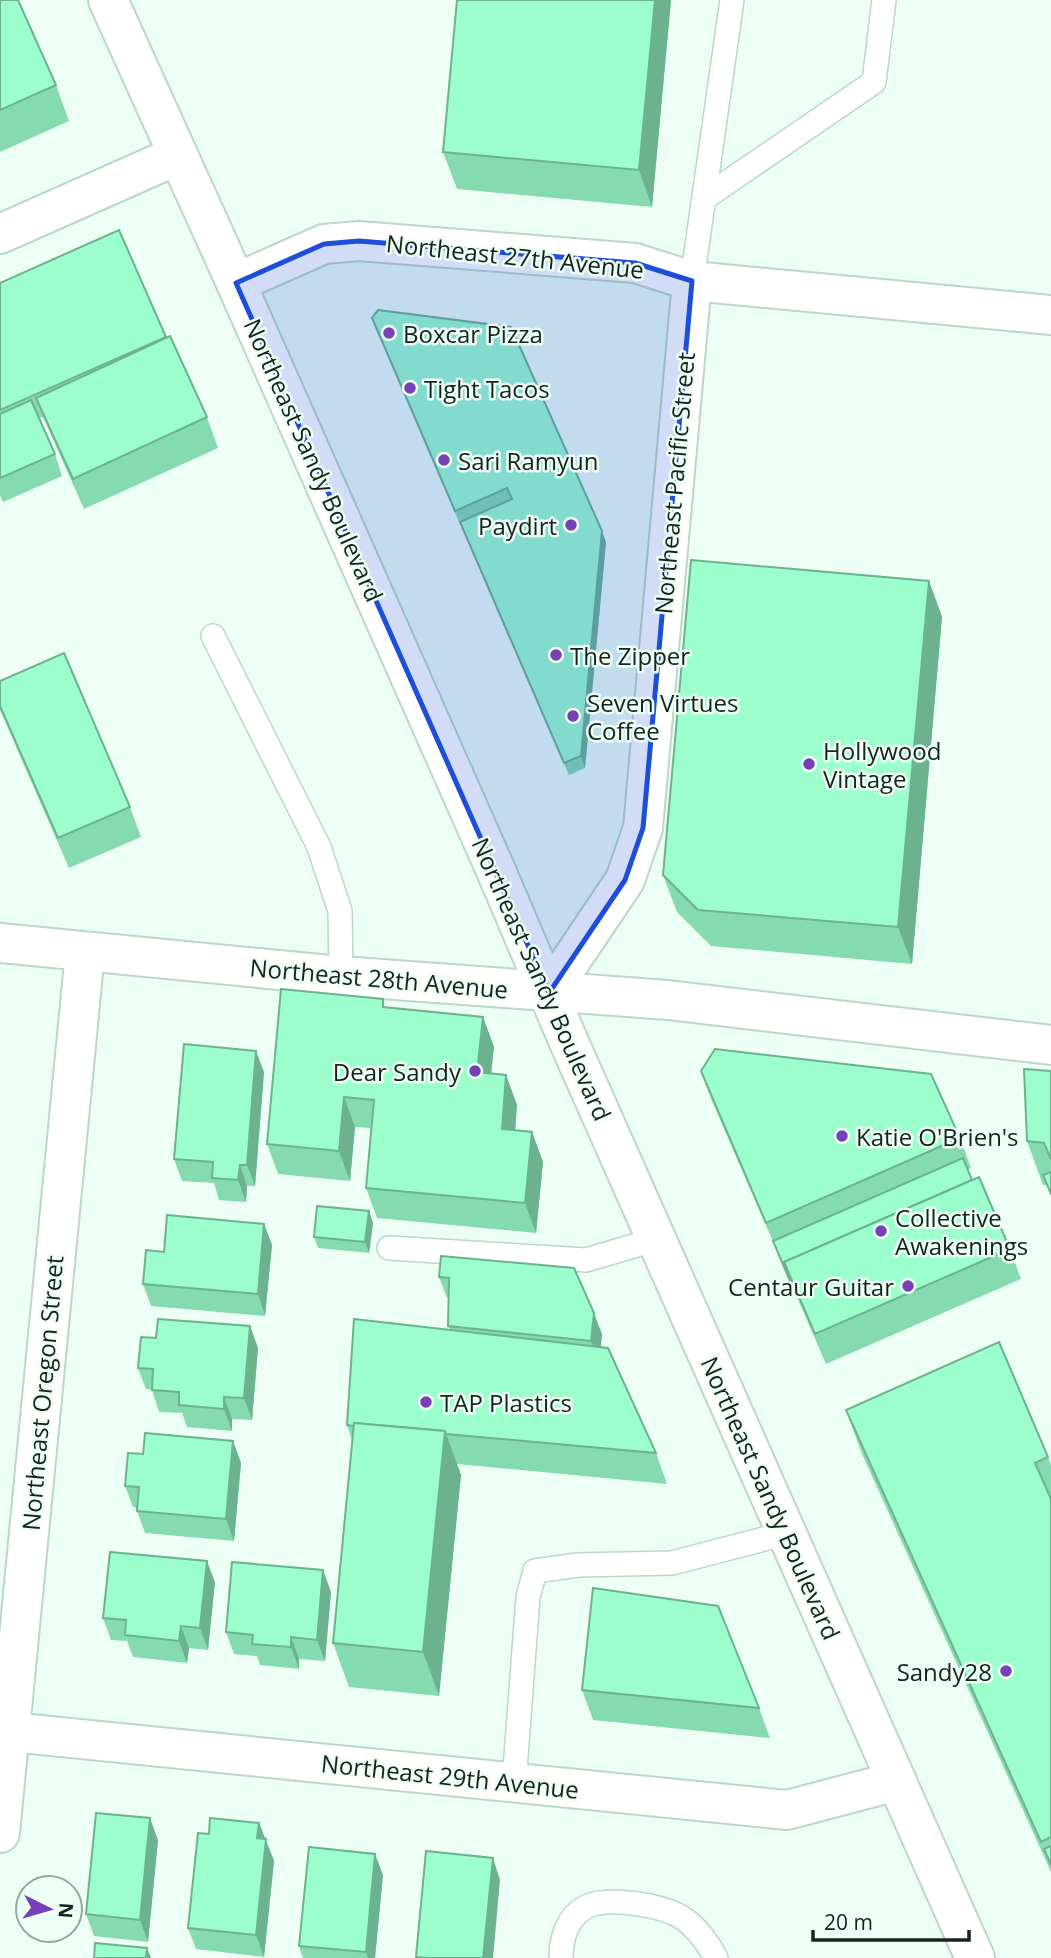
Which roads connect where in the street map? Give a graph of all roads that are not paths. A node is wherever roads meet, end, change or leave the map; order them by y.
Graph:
1 (108, 0) edge
2 (732, 0) edge
3 (884, 0) edge
4 (178, 155) junction
5 (706, 197) junction
6 (0, 234) edge
7 (692, 281) junction
8 (236, 283) junction
9 (1051, 315) edge
10 (214, 636) dead end
11 (0, 943) edge
12 (85, 952) junction
13 (341, 976) junction
14 (549, 993) junction
15 (1051, 1045) edge
16 (657, 1239) junction
17 (389, 1248) dead end
18 (787, 1533) junction
19 (5, 1732) edge
20 (897, 1781) junction
21 (514, 1783) junction
22 (0, 1833) edge
23 (561, 1958) edge
24 (716, 1958) edge
25 (975, 1958) edge

1 - 4 street, Northeast Sandy Boulevard
2 - 5 lane
3 - 5 lane
4 - 6 street
4 - 8 street, Northeast Sandy Boulevard
5 - 7 lane
7 - 8 street, Northeast 27th Avenue
7 - 9 street, Northeast 27th Avenue
7 - 14 street, Northeast Pacific Street
8 - 14 street, Northeast Sandy Boulevard
10 - 13 lane
11 - 12 street, Northeast 28th Avenue
12 - 13 street, Northeast 28th Avenue
12 - 19 street, Northeast Oregon Street
13 - 14 street, Northeast 28th Avenue
14 - 15 street, Northeast 28th Avenue
14 - 16 street, Northeast Sandy Boulevard
16 - 17 lane
16 - 18 street, Northeast Sandy Boulevard
18 - 20 street, Northeast Sandy Boulevard
18 - 21 lane
19 - 21 street, Northeast 29th Avenue
19 - 22 street, Northeast Oregon Street
20 - 21 street, Northeast 29th Avenue
20 - 25 street, Northeast Sandy Boulevard
23 - 24 lane

